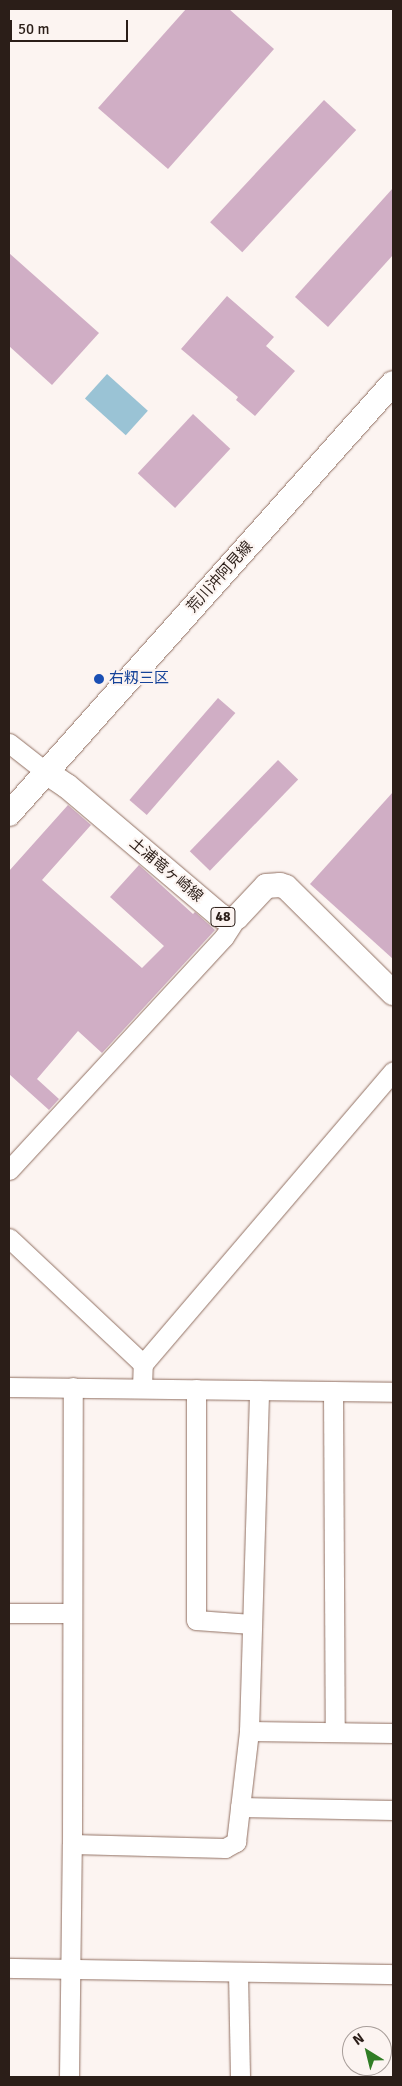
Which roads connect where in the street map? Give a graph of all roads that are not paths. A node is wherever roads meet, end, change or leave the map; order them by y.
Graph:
1 (393, 383) edge
2 (9, 743) edge
3 (46, 772) junction
4 (9, 814) edge
5 (237, 917) junction
6 (393, 993) edge
7 (393, 1071) edge
8 (9, 1170) edge
9 (9, 1238) edge
10 (143, 1364) junction
11 (9, 1387) edge
12 (73, 1387) junction
13 (142, 1387) junction
14 (196, 1389) junction
15 (259, 1390) junction
16 (332, 1391) junction
17 (393, 1392) edge
18 (9, 1613) edge
19 (72, 1613) junction
20 (252, 1624) junction
21 (248, 1731) junction
22 (335, 1732) junction
23 (393, 1733) edge
24 (240, 1807) junction
25 (393, 1810) edge
26 (72, 1844) junction
27 (9, 1968) edge
28 (69, 1969) junction
29 (238, 1972) junction
30 (393, 1974) edge
31 (69, 2077) edge
32 (240, 2077) edge

1 - 3 main road, 荒川沖阿見線
2 - 3 street
3 - 4 main road
3 - 5 main road, 土浦竜ヶ崎線 / 48
5 - 6 main road, 48
5 - 8 street
7 - 10 street
9 - 10 street
10 - 13 street
11 - 12 street
12 - 13 street
12 - 19 street
13 - 14 street
14 - 15 street
14 - 20 street
15 - 16 street
15 - 20 street
16 - 17 street
16 - 22 street
18 - 19 street
19 - 26 street
20 - 21 street
21 - 22 street
21 - 24 street
22 - 23 street
24 - 25 street
24 - 26 street
26 - 28 street
27 - 28 street
28 - 29 street
28 - 31 street
29 - 30 street
29 - 32 street

